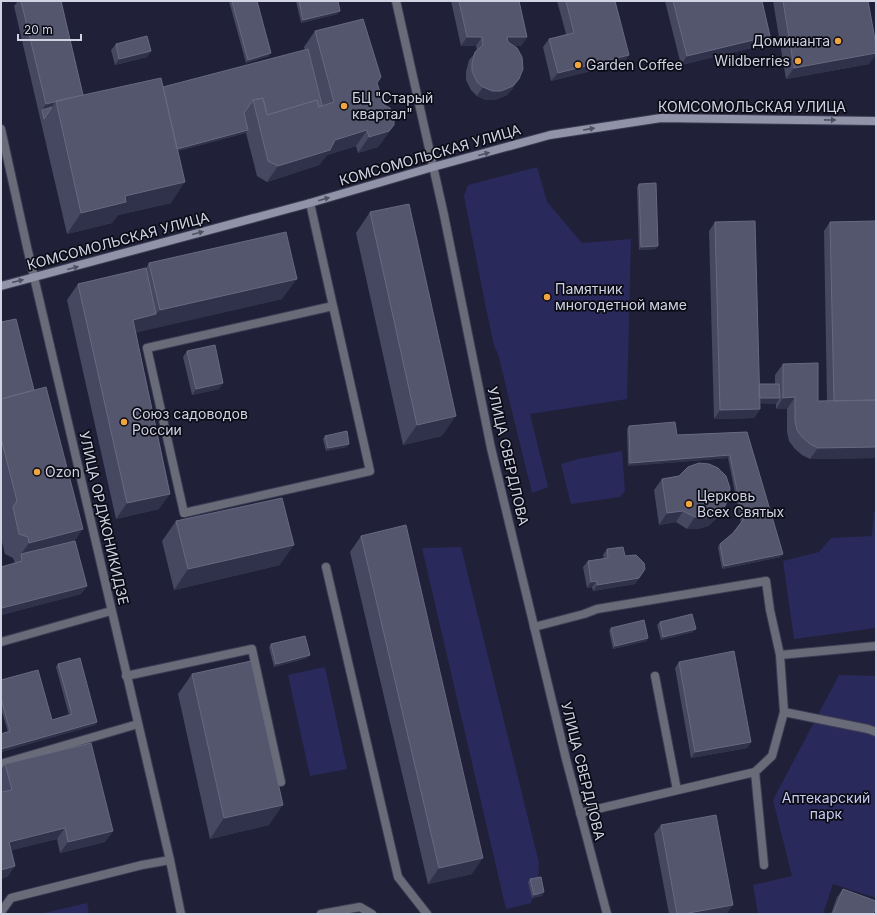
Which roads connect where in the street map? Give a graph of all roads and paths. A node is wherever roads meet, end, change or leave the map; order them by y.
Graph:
1 (396, 1) edge
2 (876, 120) edge
3 (1, 129) edge
4 (433, 167) junction
5 (310, 203) junction
6 (35, 277) junction
7 (1, 286) edge
8 (333, 306) junction
9 (326, 567) dead end
10 (111, 610) junction
11 (534, 627) junction
12 (1, 642) edge
13 (876, 646) edge
14 (780, 654) junction
15 (126, 676) junction
16 (655, 676) dead end
17 (784, 712) junction
18 (138, 724) junction
19 (876, 732) edge
20 (1, 764) edge
21 (755, 772) junction
22 (281, 782) dead end
23 (677, 790) junction
24 (580, 813) junction
25 (170, 860) junction
26 (764, 865) dead end
27 (1, 912) edge
28 (180, 914) edge
29 (321, 914) edge
30 (372, 914) edge
31 (427, 914) edge
32 (607, 914) edge

1 - 4 street, УЛИЦА СВЕРДЛОВА
4 -> 2 main road, КОМСОМОЛЬСКАЯ УЛИЦА
3 - 6 street, УЛИЦА ОРДЖОНИКИДЗЕ
5 -> 4 main road, КОМСОМОЛЬСКАЯ УЛИЦА
4 - 11 street, УЛИЦА СВЕРДЛОВА
6 -> 5 main road, КОМСОМОЛЬСКАЯ УЛИЦА
5 - 8 street
7 -> 6 main road, КОМСОМОЛЬСКАЯ УЛИЦА
6 - 10 street, УЛИЦА ОРДЖОНИКИДЗЕ
8 - 8 street
9 - 31 street
10 - 12 street
10 - 15 street, УЛИЦА ОРДЖОНИКИДЗЕ
11 - 14 street
11 - 24 street, УЛИЦА СВЕРДЛОВА
13 - 14 street
14 - 17 street
15 - 18 street, УЛИЦА ОРДЖОНИКИДЗЕ
15 - 22 street
16 - 23 street
17 - 19 street
17 - 21 street
18 - 20 street
18 - 25 street, УЛИЦА ОРДЖОНИКИДЗЕ
21 - 23 street
21 - 26 street
23 - 24 street
24 - 32 street, УЛИЦА СВЕРДЛОВА
25 - 27 street
25 - 28 street, УЛИЦА ОРДЖОНИКИДЗЕ
29 - 30 street

